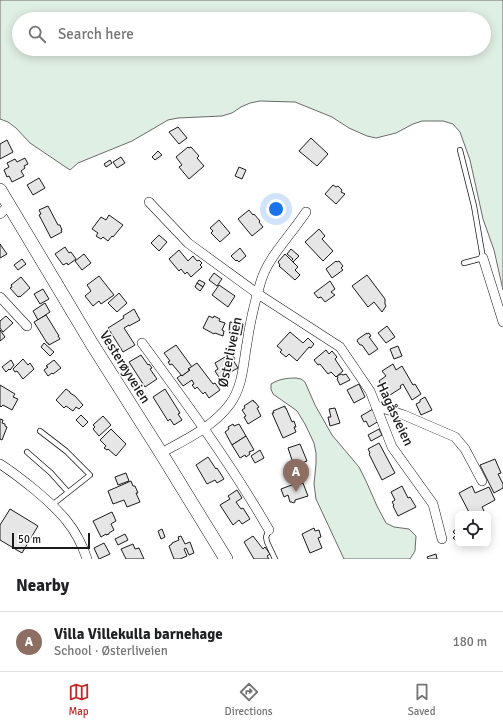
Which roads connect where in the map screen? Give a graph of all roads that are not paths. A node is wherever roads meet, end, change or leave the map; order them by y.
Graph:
1 (460, 150) dead end
2 (0, 190) edge
3 (149, 202) dead end
4 (4, 209) edge
5 (306, 212) dead end
6 (483, 258) junction
7 (464, 263) dead end
8 (258, 294) junction
9 (0, 297) edge
10 (503, 322) edge
11 (27, 326) dead end
12 (142, 344) dead end
13 (376, 406) junction
14 (204, 428) junction
15 (40, 431) dead end
16 (27, 452) dead end
17 (161, 453) junction
18 (0, 464) edge
19 (482, 481) dead end
20 (68, 492) junction
21 (52, 505) junction
22 (269, 530) joint
23 (442, 539) dead end
24 (88, 559) edge
25 (226, 559) edge
26 (275, 559) edge

1 - 6 lane
2 - 4 main road, Vesterøyveien
3 - 8 street
4 - 17 main road, Vesterøyveien
5 - 8 street, Østerliveien
6 - 7 lane
6 - 10 street
8 - 13 street, Hagåsveien
8 - 14 street, Østerliveien
9 - 11 street
12 - 14 street
13 - 19 street
13 - 23 street, Hagåsveien
14 - 17 street, Østerliveien
14 - 22 street
15 - 20 lane
16 - 20 lane
17 - 25 main road, Vesterøyveien
18 - 21 street
20 - 21 lane
21 - 24 street
22 - 26 lane

